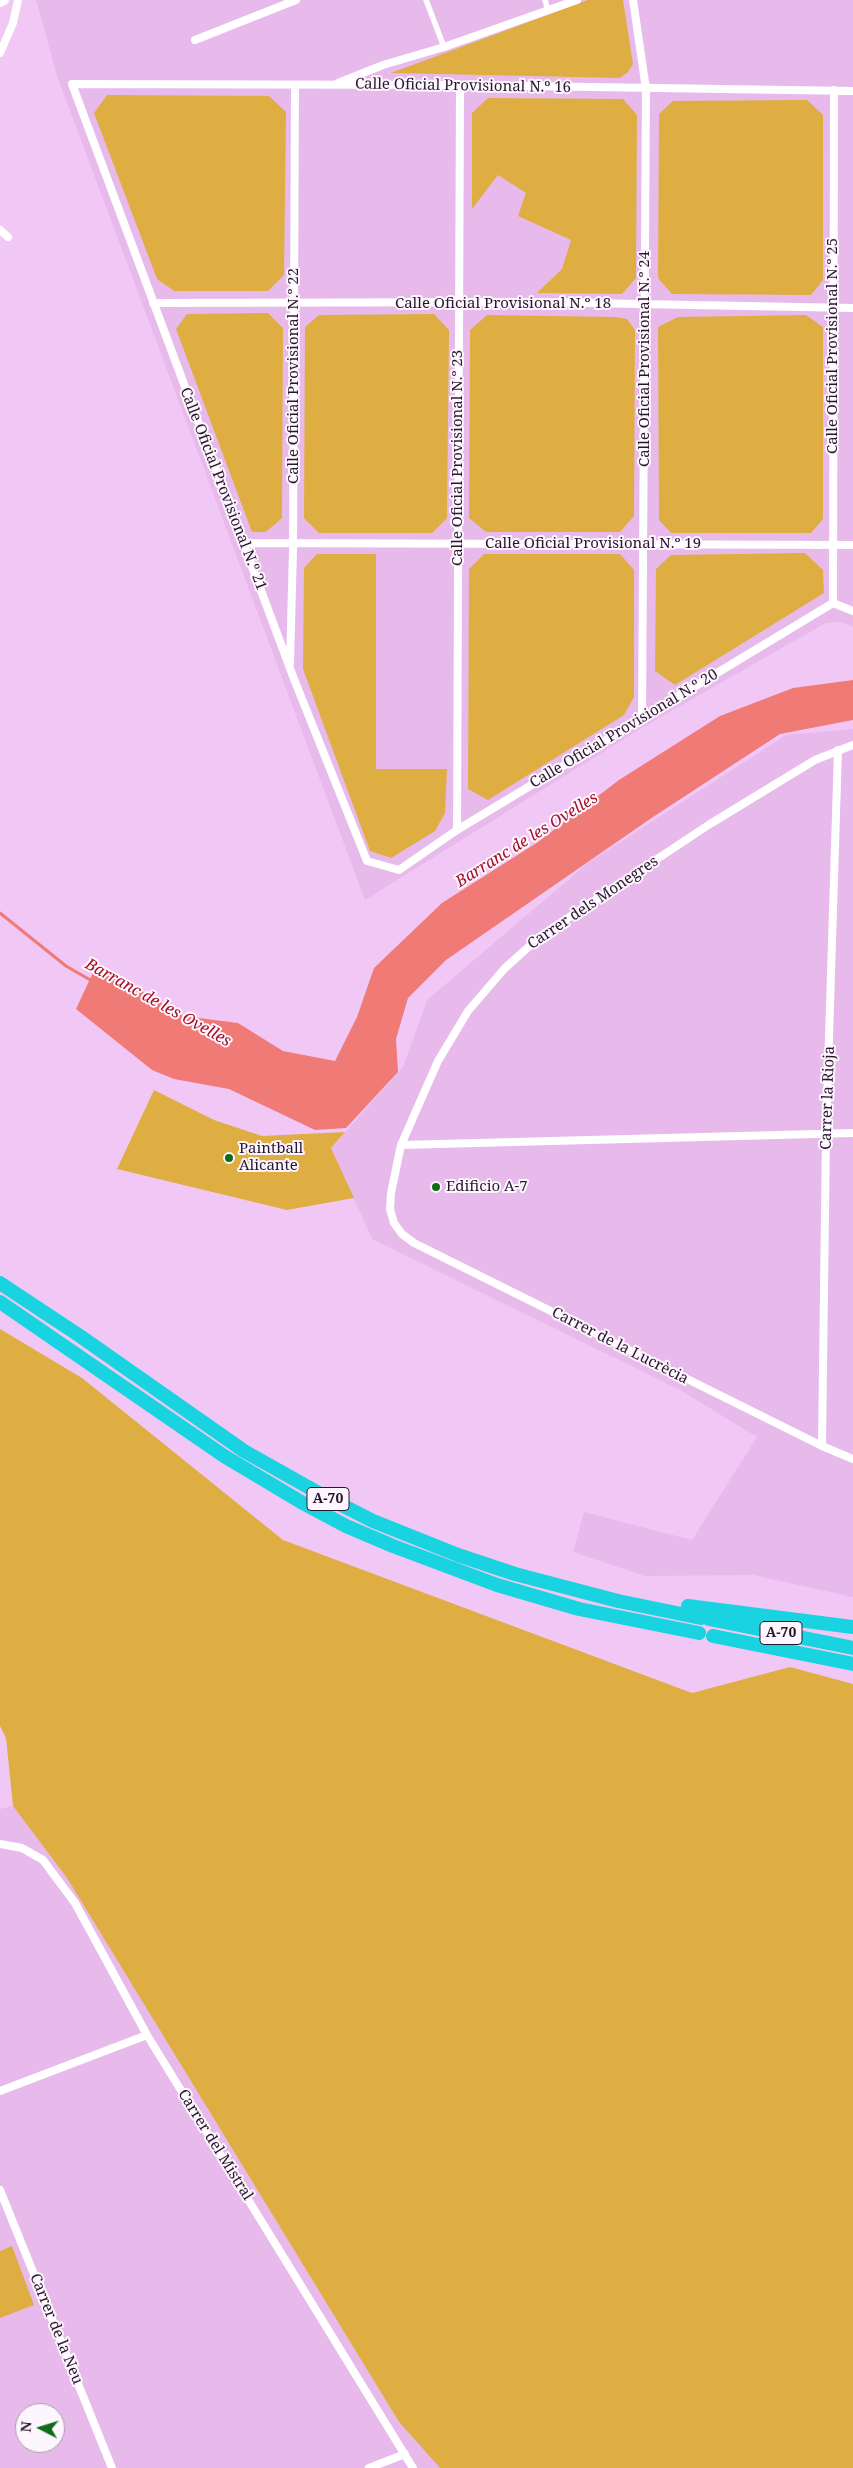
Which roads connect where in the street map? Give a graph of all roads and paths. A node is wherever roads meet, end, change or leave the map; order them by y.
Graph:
1 (4, 0) edge
2 (18, 0) edge
3 (296, 0) edge
4 (426, 0) edge
5 (545, 0) edge
6 (577, 0) edge
7 (633, 0) edge
8 (0, 2) edge
9 (548, 10) junction
10 (195, 40) dead end
11 (444, 47) junction
12 (0, 53) edge
13 (72, 84) joint
14 (295, 85) junction
15 (334, 85) junction
16 (460, 85) junction
17 (646, 88) junction
18 (834, 90) junction
19 (853, 91) edge
20 (0, 230) edge
21 (8, 237) dead end
22 (459, 302) junction
23 (154, 303) junction
24 (294, 303) junction
25 (645, 305) junction
26 (833, 308) junction
27 (853, 308) edge
28 (244, 543) junction
29 (293, 543) junction
30 (457, 544) junction
31 (643, 544) junction
32 (832, 544) junction
33 (853, 545) edge
34 (833, 603) junction
35 (853, 611) edge
36 (290, 668) junction
37 (642, 719) junction
38 (853, 745) edge
39 (838, 750) junction
40 (457, 830) junction
41 (399, 870) joint
42 (853, 1133) edge
43 (826, 1134) junction
44 (401, 1145) junction
45 (394, 1223) joint
46 (0, 1283) edge
47 (0, 1302) edge
48 (822, 1446) junction
49 (853, 1459) edge
50 (458, 1555) junction
51 (853, 1627) edge
52 (853, 1648) edge
53 (853, 1664) edge
54 (0, 1844) edge
55 (147, 2035) junction
56 (0, 2091) edge
57 (0, 2190) edge
58 (405, 2454) junction
59 (112, 2468) edge
60 (369, 2468) edge
61 (413, 2468) edge

1 - 8 street
2 - 12 street
3 - 10 street
4 - 11 street
5 - 9 street
6 - 9 street
7 - 17 street, Calle Oficial Provisional N.º 24
9 - 11 street
11 - 15 street
13 - 14 street, Calle Oficial Provisional N.º 16
13 - 23 street, Calle Oficial Provisional N.º 21
14 - 15 street, Calle Oficial Provisional N.º 16
14 - 24 street, Calle Oficial Provisional N.º 22
15 - 16 street, Calle Oficial Provisional N.º 16
16 - 17 street, Calle Oficial Provisional N.º 16
16 - 22 street, Calle Oficial Provisional N.º 23
17 - 18 street, Calle Oficial Provisional N.º 16
17 - 25 street, Calle Oficial Provisional N.º 24
18 - 19 street, Calle Oficial Provisional N.º 16
18 - 26 street, Calle Oficial Provisional N.º 25
20 - 21 street
22 - 24 street, Calle Oficial Provisional N.º 18
22 - 25 street, Calle Oficial Provisional N.º 18
22 - 30 street, Calle Oficial Provisional N.º 23
23 - 24 street, Calle Oficial Provisional N.º 18
23 - 28 street, Calle Oficial Provisional N.º 21
24 - 29 street, Calle Oficial Provisional N.º 22
25 - 26 street, Calle Oficial Provisional N.º 18
25 - 31 street, Calle Oficial Provisional N.º 24
26 - 27 street, Calle Oficial Provisional N.º 18
26 - 32 street, Calle Oficial Provisional N.º 25
28 - 29 street, Calle Oficial Provisional N.º 19
28 - 36 street, Calle Oficial Provisional N.º 21
29 - 30 street, Calle Oficial Provisional N.º 19
29 - 36 street, Calle Oficial Provisional N.º 22
30 - 31 street, Calle Oficial Provisional N.º 19
30 - 40 street, Calle Oficial Provisional N.º 23
31 - 32 street, Calle Oficial Provisional N.º 19
31 - 37 street, Calle Oficial Provisional N.º 24
32 - 33 street, Calle Oficial Provisional N.º 19
32 - 34 street, Calle Oficial Provisional N.º 25
34 - 35 street
34 - 37 street, Calle Oficial Provisional N.º 20
36 - 41 street, Calle Oficial Provisional N.º 21
37 - 40 street, Calle Oficial Provisional N.º 20
38 - 39 street, Carrer dels Monegres
39 - 43 street, Carrer la Rioja
39 - 44 street, Carrer dels Monegres
40 - 41 street, Calle Oficial Provisional N.º 20
42 - 43 street
43 - 44 street
43 - 48 street, Carrer la Rioja
44 - 45 street, Carrer dels Monegres
45 - 48 street, Carrer de la Lucrècia
46 - 50 highway, A-70
47 - 53 highway, A-70
48 - 49 street, Carrer de la Lucrècia
50 - 51 highway
50 - 52 highway, A-70
54 - 55 street, Carrer del Mistral
55 - 56 street
55 - 58 street, Carrer del Mistral
57 - 59 street, Carrer de la Neu
58 - 60 street
58 - 61 street, Carrer del Mistral

